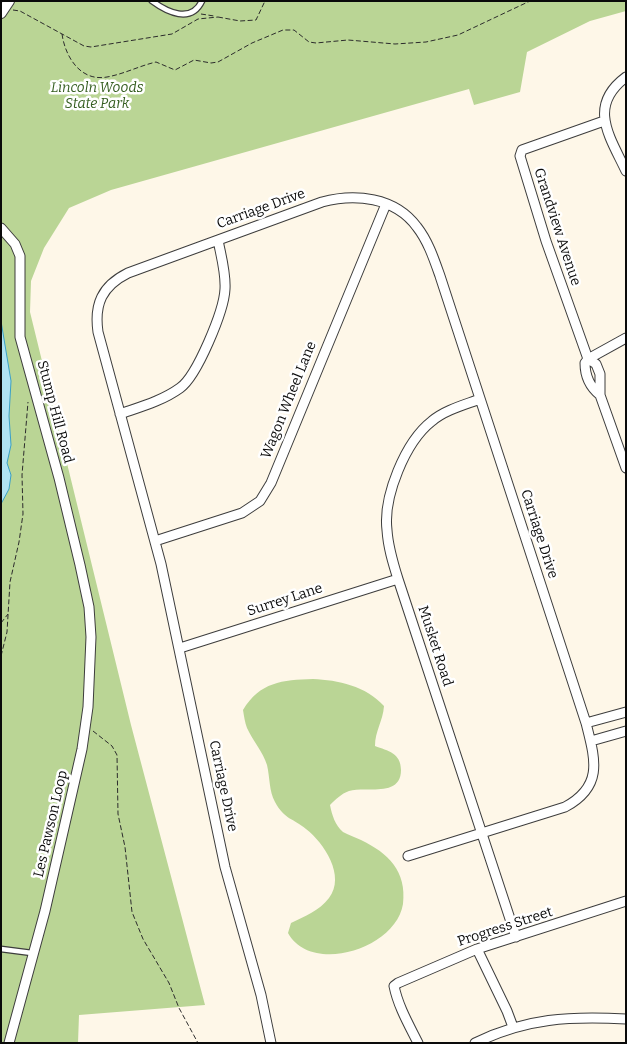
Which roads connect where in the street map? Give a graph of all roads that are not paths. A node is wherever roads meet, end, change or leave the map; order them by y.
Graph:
1 (152, 1) edge
2 (202, 1) edge
3 (626, 77) edge
4 (604, 121) junction
5 (626, 171) edge
6 (386, 204) junction
7 (1, 228) edge
8 (218, 240) junction
9 (626, 338) edge
10 (588, 359) junction
11 (600, 395) junction
12 (480, 399) junction
13 (120, 414) junction
14 (626, 468) edge
15 (155, 541) junction
16 (398, 579) junction
17 (89, 607) joint
18 (180, 648) junction
19 (626, 712) edge
20 (586, 723) junction
21 (626, 731) edge
22 (591, 741) junction
23 (482, 832) junction
24 (408, 856) dead end
25 (626, 901) edge
26 (516, 937) junction
27 (1, 949) edge
28 (477, 949) junction
29 (32, 953) junction
30 (626, 1019) edge
31 (512, 1027) junction
32 (9, 1043) edge
33 (271, 1043) edge
34 (418, 1043) edge
35 (475, 1043) edge

1 - 2 lane
3 - 4 street
4 - 5 street
4 - 10 street, Grandview Avenue
6 - 8 street, Carriage Drive
6 - 12 street, Carriage Drive
6 - 15 street, Wagon Wheel Lane
7 - 17 street, Stump Hill Road
8 - 13 street
8 - 13 street, Carriage Drive
9 - 10 street
10 - 11 street, Grandview Avenue
10 - 11 street, Grandview Avenue
11 - 14 street, Grandview Avenue
12 - 16 street, Musket Road
12 - 20 street, Carriage Drive
13 - 15 street, Carriage Drive
15 - 18 street, Carriage Drive
16 - 18 street, Surrey Lane
16 - 23 street, Musket Road
17 - 29 street, Les Pawson Loop
18 - 33 street, Carriage Drive
19 - 20 street
20 - 22 street, Carriage Drive
21 - 22 street
22 - 23 street, Carriage Drive
23 - 24 street, Carriage Drive
23 - 26 street, Musket Road
25 - 26 street, Progress Street
26 - 28 street, Progress Street
27 - 29 lane
28 - 31 street
28 - 34 street, Progress Street
29 - 32 street, Les Pawson Loop
30 - 31 street
31 - 35 street

